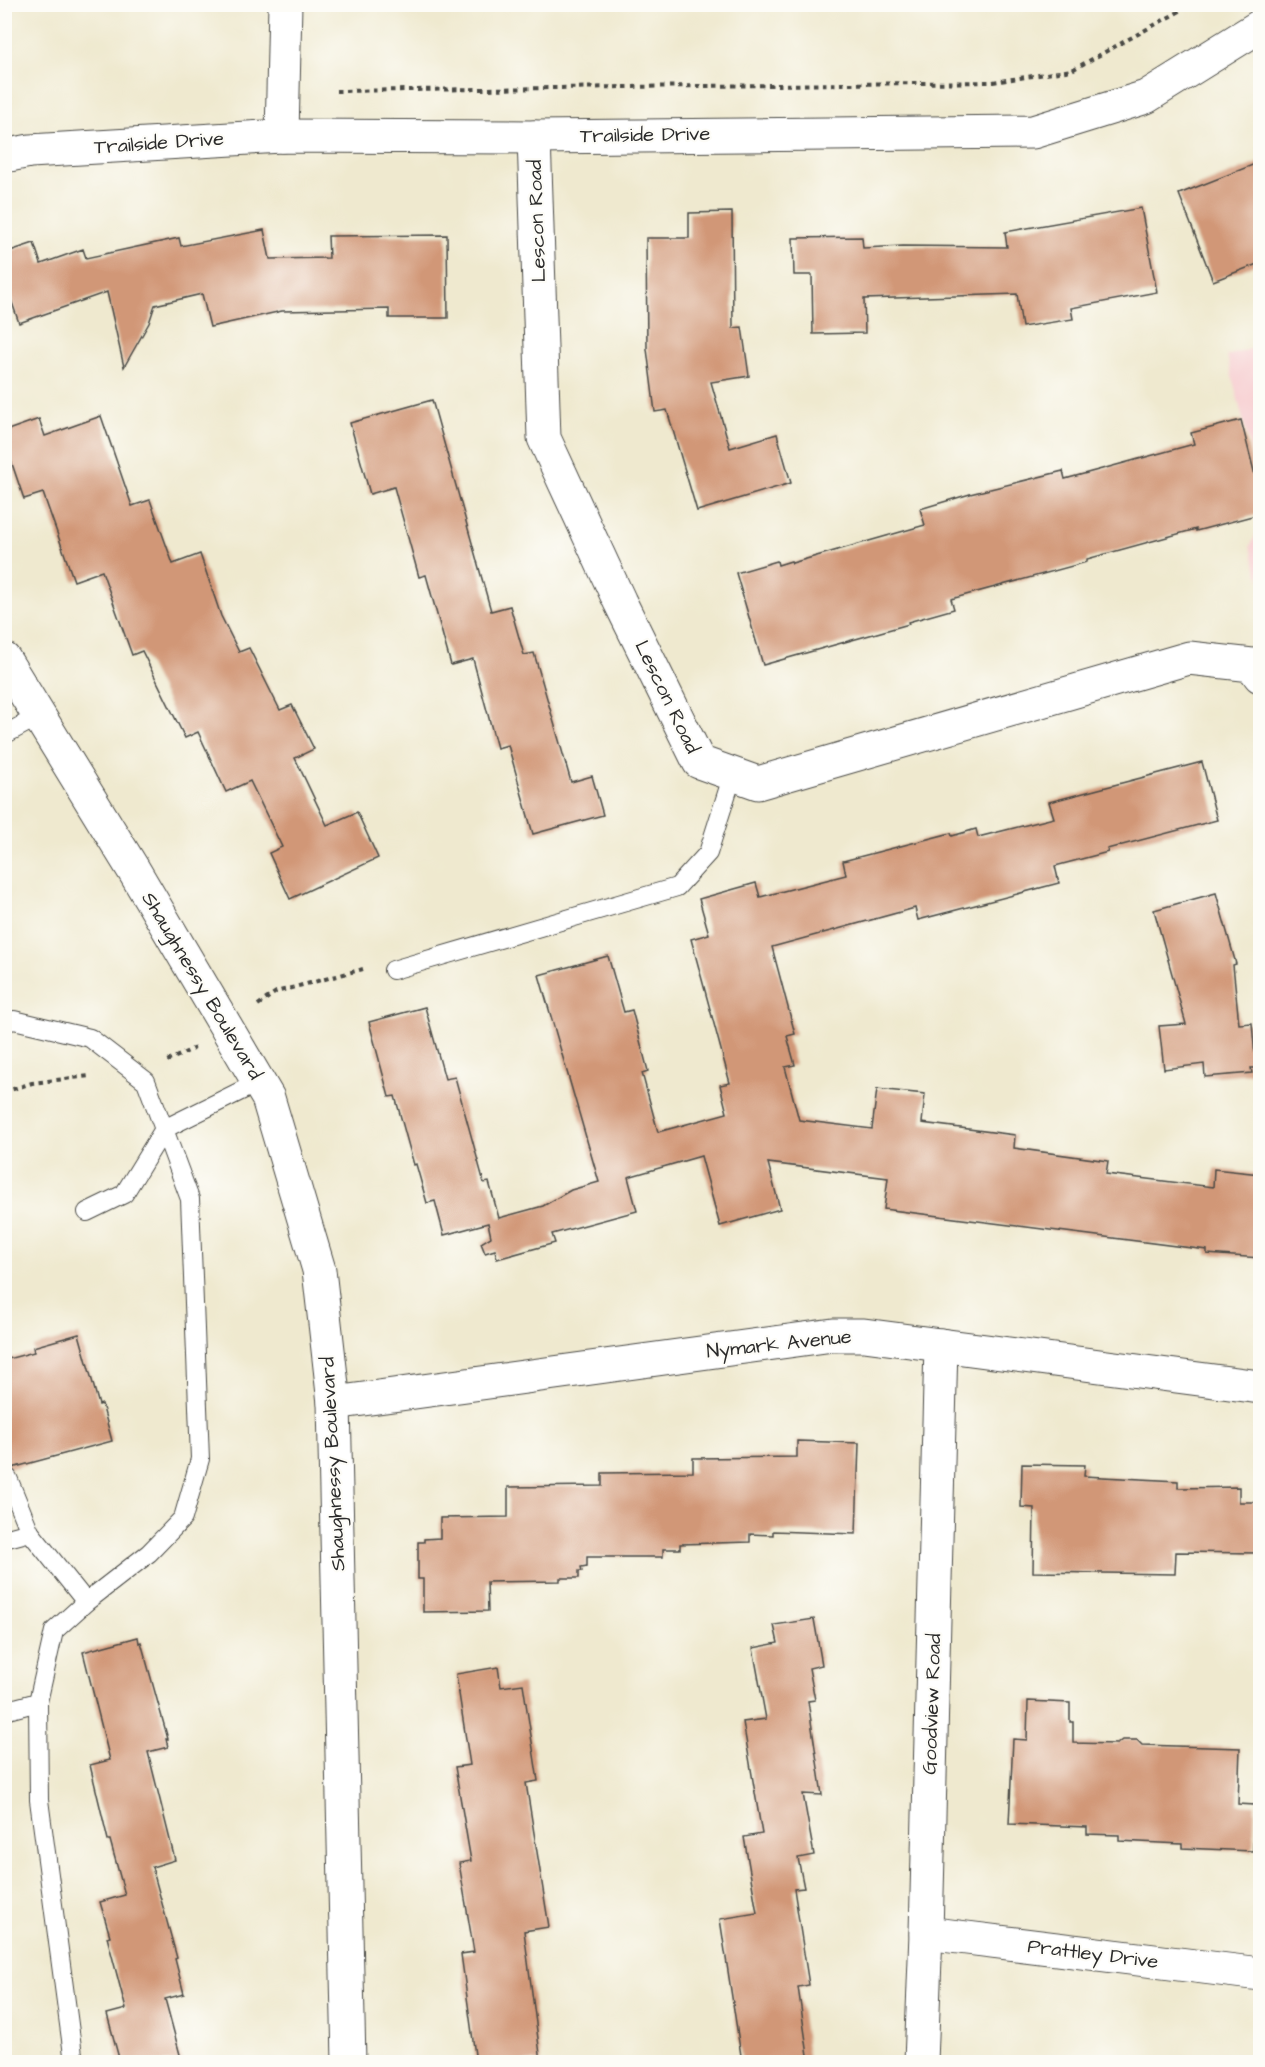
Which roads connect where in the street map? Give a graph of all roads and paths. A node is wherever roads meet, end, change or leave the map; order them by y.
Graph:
1 (285, 4) edge
2 (1193, 4) edge
3 (1260, 26) edge
4 (336, 91) dead end
5 (282, 136) junction
6 (534, 136) junction
7 (4, 156) edge
8 (4, 659) edge
9 (1260, 676) edge
10 (39, 716) junction
11 (4, 735) edge
12 (733, 774) junction
13 (393, 970) joint
14 (255, 1008) dead end
15 (4, 1023) edge
16 (201, 1044) dead end
17 (165, 1062) dead end
18 (95, 1075) dead end
19 (259, 1082) junction
20 (4, 1092) edge
21 (164, 1129) junction
22 (87, 1212) dead end
23 (941, 1346) junction
24 (1260, 1386) edge
25 (334, 1403) junction
26 (8, 1478) dead end
27 (30, 1532) junction
28 (4, 1539) edge
29 (86, 1602) junction
30 (38, 1702) junction
31 (4, 1711) edge
32 (926, 1933) junction
33 (1260, 1974) edge
34 (74, 2062) edge
35 (349, 2062) edge
36 (921, 2062) edge

1 - 5 street
2 - 4 path
3 - 6 street, Trailside Drive
5 - 6 street, Trailside Drive
5 - 7 street, Trailside Drive
6 - 12 street, Lescon Road
8 - 10 street, Shaughnessy Boulevard
9 - 12 street, Lescon Road
10 - 11 lane
10 - 19 street, Shaughnessy Boulevard
12 - 13 lane
13 - 14 path
15 - 21 lane
16 - 17 path
18 - 20 path
19 - 21 lane
19 - 25 street, Shaughnessy Boulevard
21 - 22 lane
21 - 29 lane
23 - 24 street, Nymark Avenue
23 - 25 street, Nymark Avenue
23 - 32 street, Goodview Road
25 - 35 street, Shaughnessy Boulevard
26 - 27 lane
27 - 28 lane
27 - 29 lane
29 - 30 lane
30 - 31 lane
30 - 34 lane
32 - 33 street, Prattley Drive
32 - 36 street, Goodview Road

